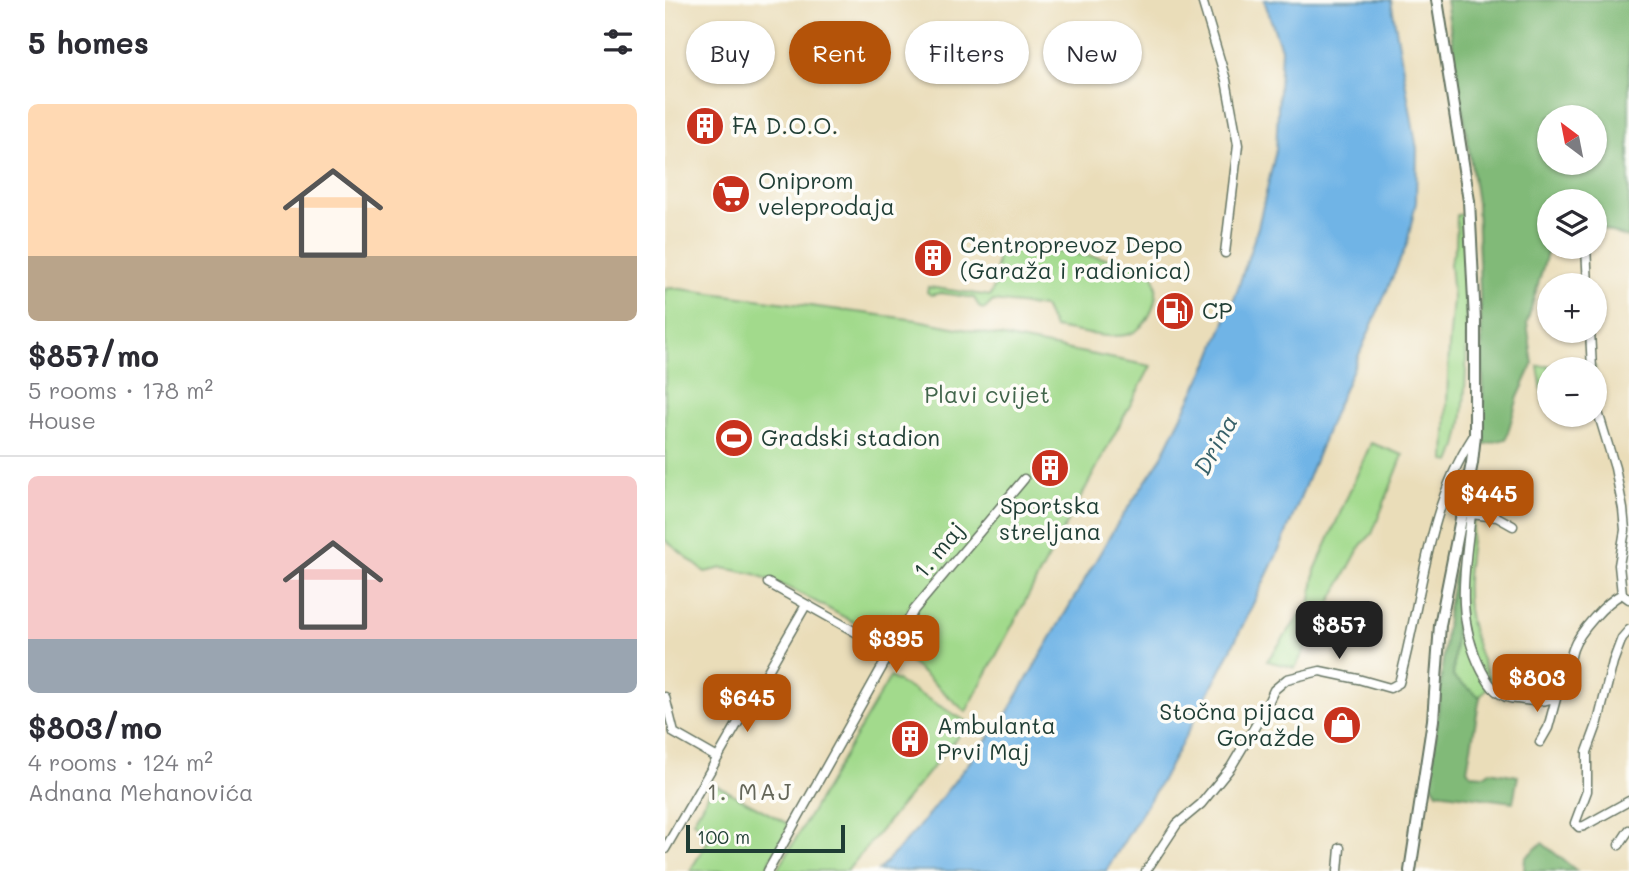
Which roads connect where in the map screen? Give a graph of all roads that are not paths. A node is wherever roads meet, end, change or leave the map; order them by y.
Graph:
1 (1202, 0) edge
2 (1437, 0) edge
3 (1224, 253) dead end
4 (1602, 427) edge
5 (1475, 435) junction
6 (1024, 479) dead end
7 (1467, 513) junction
8 (1513, 526) dead end
9 (768, 583) dead end
10 (1626, 597) edge
11 (806, 605) junction
12 (1629, 630) edge
13 (891, 652) junction
14 (1557, 695) junction
15 (665, 698) edge
16 (1540, 742) dead end
17 (716, 757) junction
18 (1629, 800) edge
19 (1629, 830) edge
20 (1619, 845) dead end
21 (665, 849) edge
22 (1340, 849) dead end
23 (768, 871) edge
24 (1146, 871) edge
25 (1338, 871) edge
26 (1410, 871) edge

1 - 3 street
2 - 5 street
4 - 10 street
5 - 7 street
5 - 24 street
6 - 13 street, 1. maj
7 - 8 street
7 - 14 street
7 - 26 street
9 - 11 street
10 - 14 street
11 - 13 street
11 - 17 street
12 - 18 street
13 - 23 street, 1. maj
14 - 16 street
15 - 17 street
17 - 21 street
19 - 20 street
22 - 25 street

